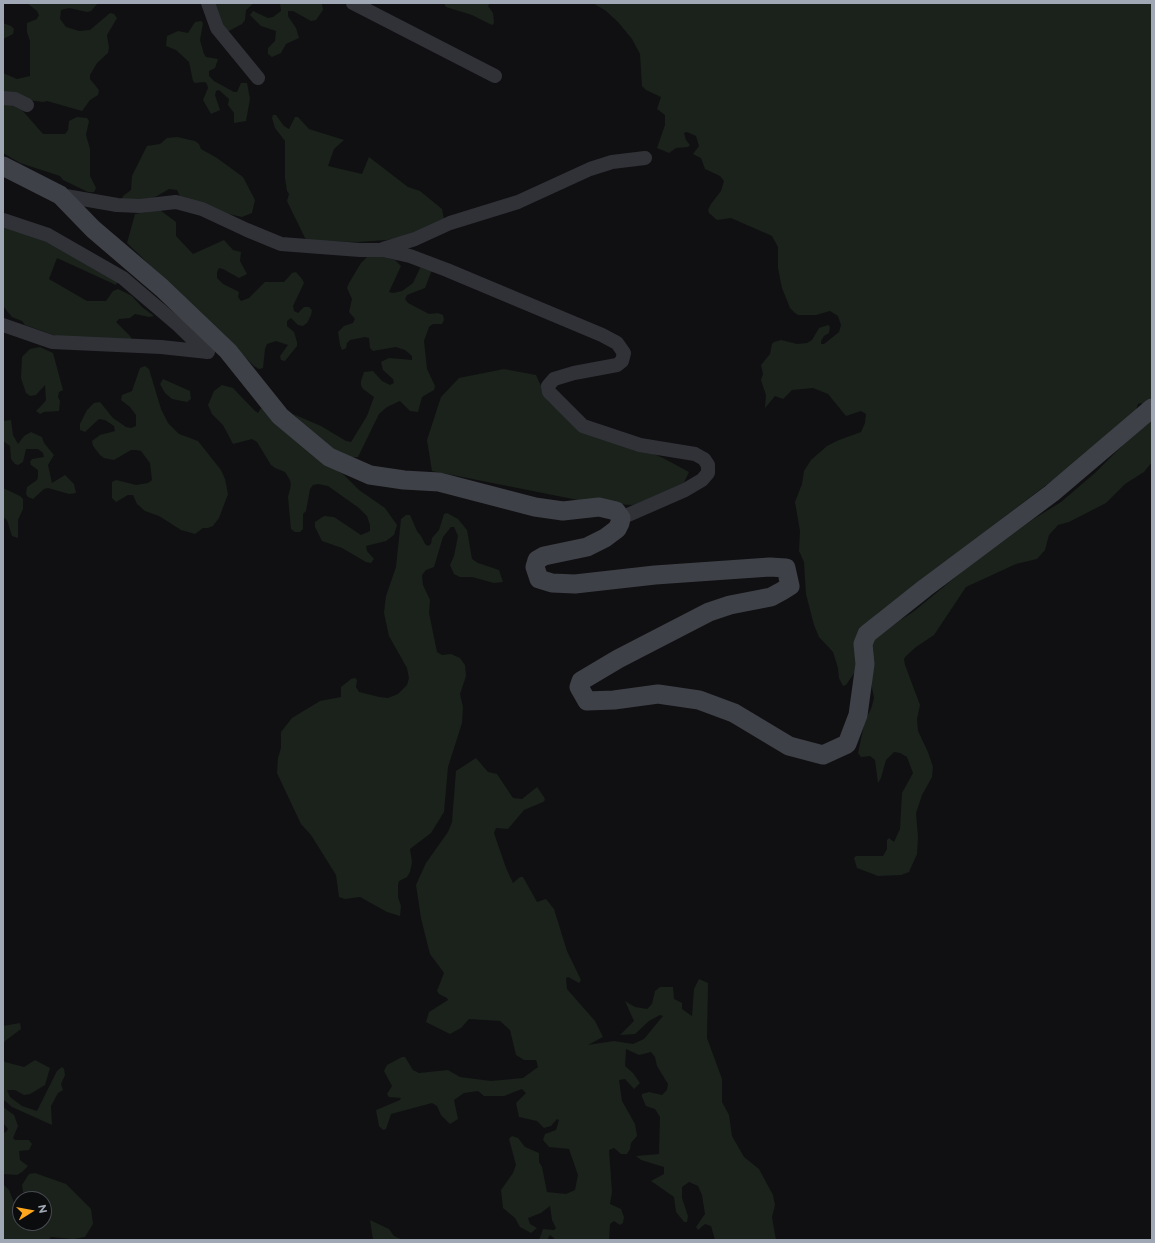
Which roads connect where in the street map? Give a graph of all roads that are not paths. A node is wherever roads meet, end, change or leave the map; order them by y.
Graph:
1 (208, 3) edge
2 (353, 3) edge
3 (495, 76) dead end
4 (258, 78) dead end
5 (3, 98) edge
6 (27, 105) dead end
7 (645, 158) dead end
8 (3, 166) edge
9 (60, 195) junction
10 (3, 220) edge
11 (383, 250) junction
12 (3, 325) edge
13 (228, 351) junction
14 (206, 352) junction
15 (1152, 408) edge
16 (621, 518) junction

1 - 4 street
2 - 3 street
5 - 6 street
7 - 11 street
8 - 9 street
9 - 11 street
9 - 13 street
10 - 14 street
11 - 16 street
12 - 14 street
13 - 14 street
13 - 16 street
15 - 16 street

